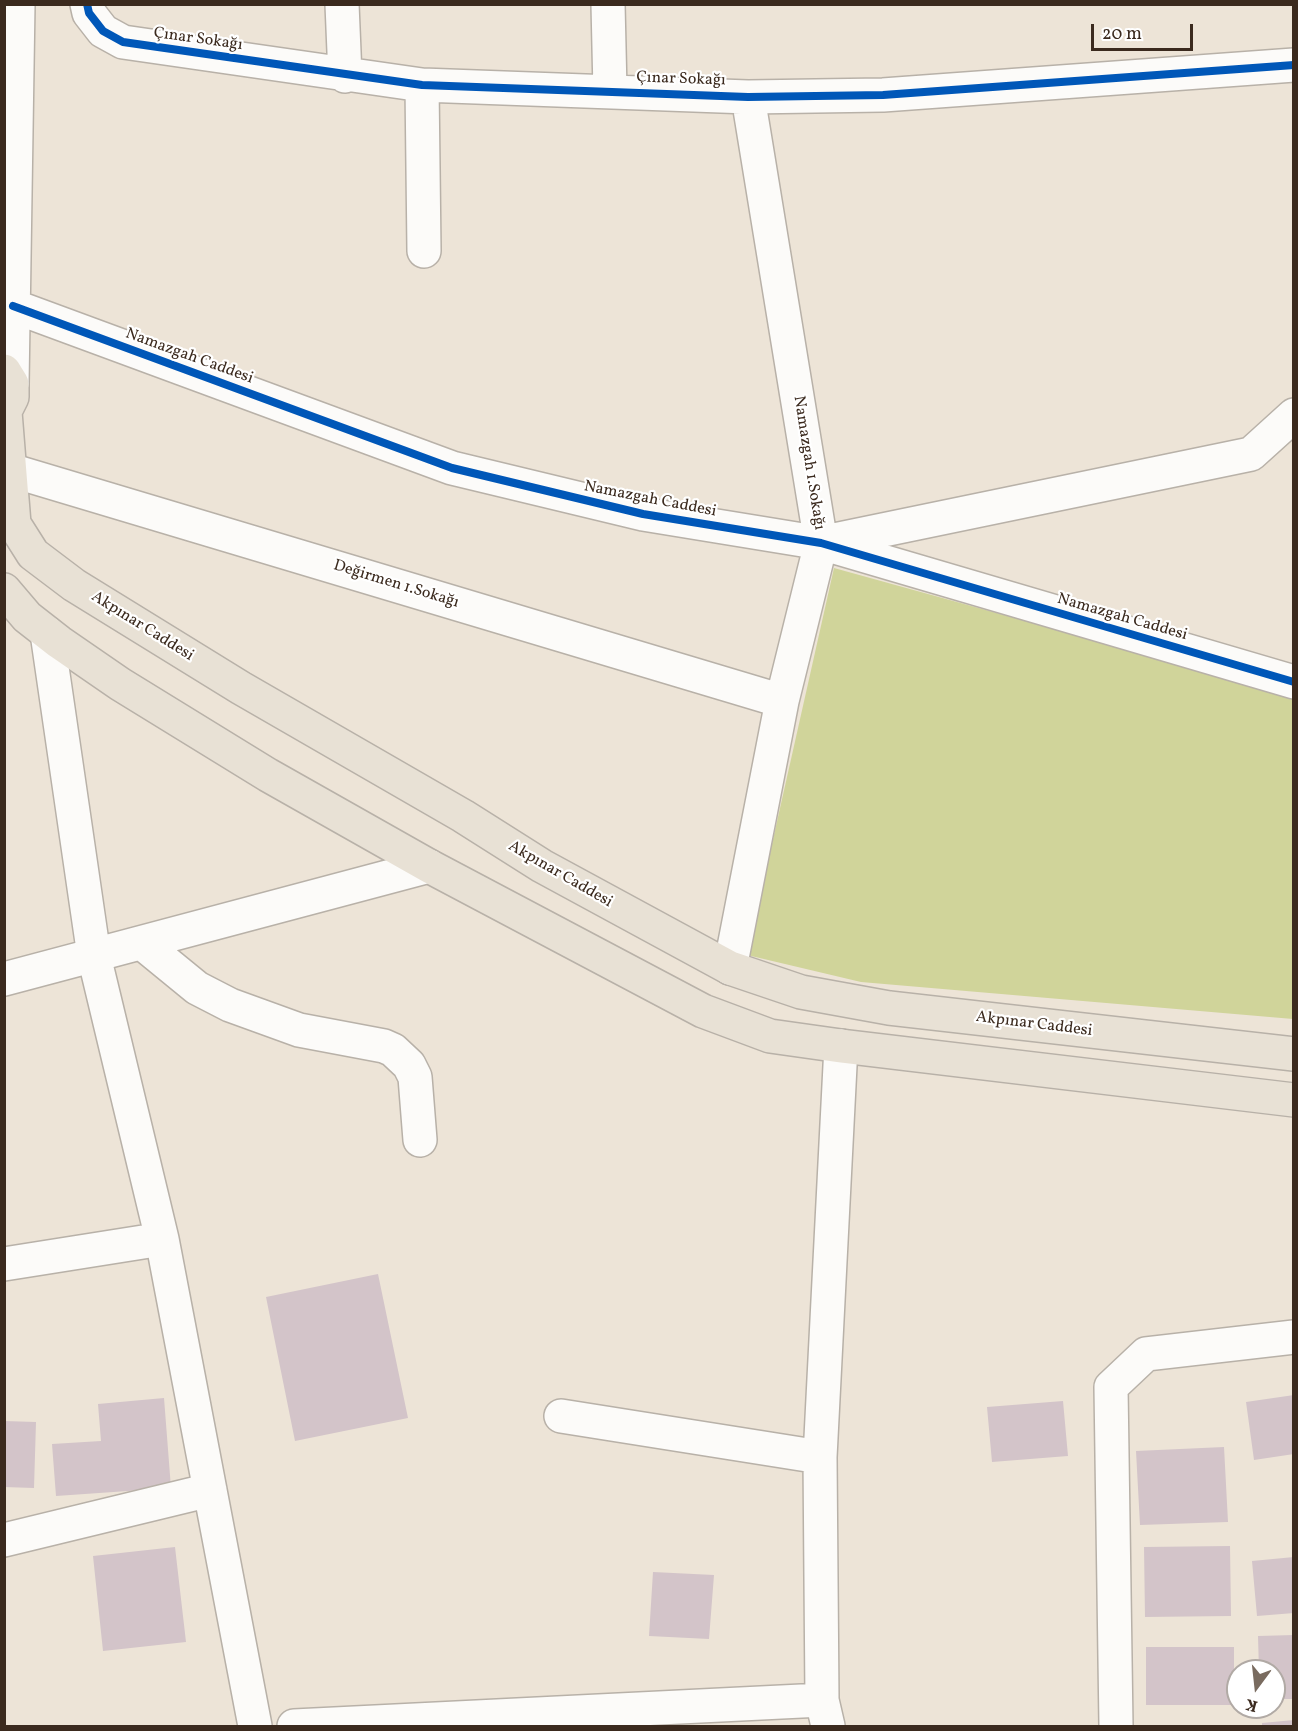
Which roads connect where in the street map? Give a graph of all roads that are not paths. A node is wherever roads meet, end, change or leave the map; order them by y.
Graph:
1 (18, 4) edge
2 (87, 4) edge
3 (342, 4) edge
4 (608, 4) edge
5 (1293, 65) edge
6 (345, 76) junction
7 (422, 85) junction
8 (610, 91) junction
9 (748, 97) junction
10 (424, 251) dead end
11 (13, 306) junction
12 (7, 395) edge
13 (1293, 415) edge
14 (10, 470) junction
15 (821, 543) junction
16 (4, 590) edge
17 (47, 633) junction
18 (1293, 682) edge
19 (782, 701) junction
20 (429, 867) junction
21 (142, 943) junction
22 (94, 956) junction
23 (730, 968) junction
24 (4, 979) edge
25 (841, 1046) junction
26 (1293, 1054) edge
27 (1293, 1100) edge
28 (420, 1140) dead end
29 (162, 1239) junction
30 (4, 1264) edge
31 (1293, 1337) edge
32 (561, 1416) dead end
33 (820, 1457) junction
34 (210, 1491) junction
35 (4, 1539) edge
36 (825, 1713) edge
37 (255, 1726) edge
38 (294, 1726) edge
39 (1116, 1726) edge

1 - 11 street
2 - 6 street, Çınar Sokağı
3 - 6 street
4 - 8 street
5 - 9 street, Çınar Sokağı
6 - 7 street, Çınar Sokağı
7 - 8 street, Çınar Sokağı
7 - 10 street
8 - 9 street, Çınar Sokağı
9 - 15 street, Namazgah 1.Sokağı
11 - 12 street
11 - 15 street, Namazgah Caddesi
12 - 14 main road, Akpınar Caddesi
13 - 15 street
14 - 19 street, Değirmen 1.Sokağı
14 - 23 main road, Akpınar Caddesi
15 - 18 street, Namazgah Caddesi
15 - 19 street, Namazgah 1.Sokağı
16 - 17 main road
17 - 20 main road
17 - 22 street
19 - 23 street, Namazgah 1.Sokağı
20 - 21 street
20 - 25 main road
21 - 22 street
21 - 28 street
22 - 24 street
22 - 29 street
23 - 26 main road, Akpınar Caddesi
25 - 27 main road
25 - 33 street
29 - 30 street
29 - 34 street
31 - 39 street
32 - 33 street
33 - 36 street
34 - 35 street
34 - 37 street
36 - 38 street

